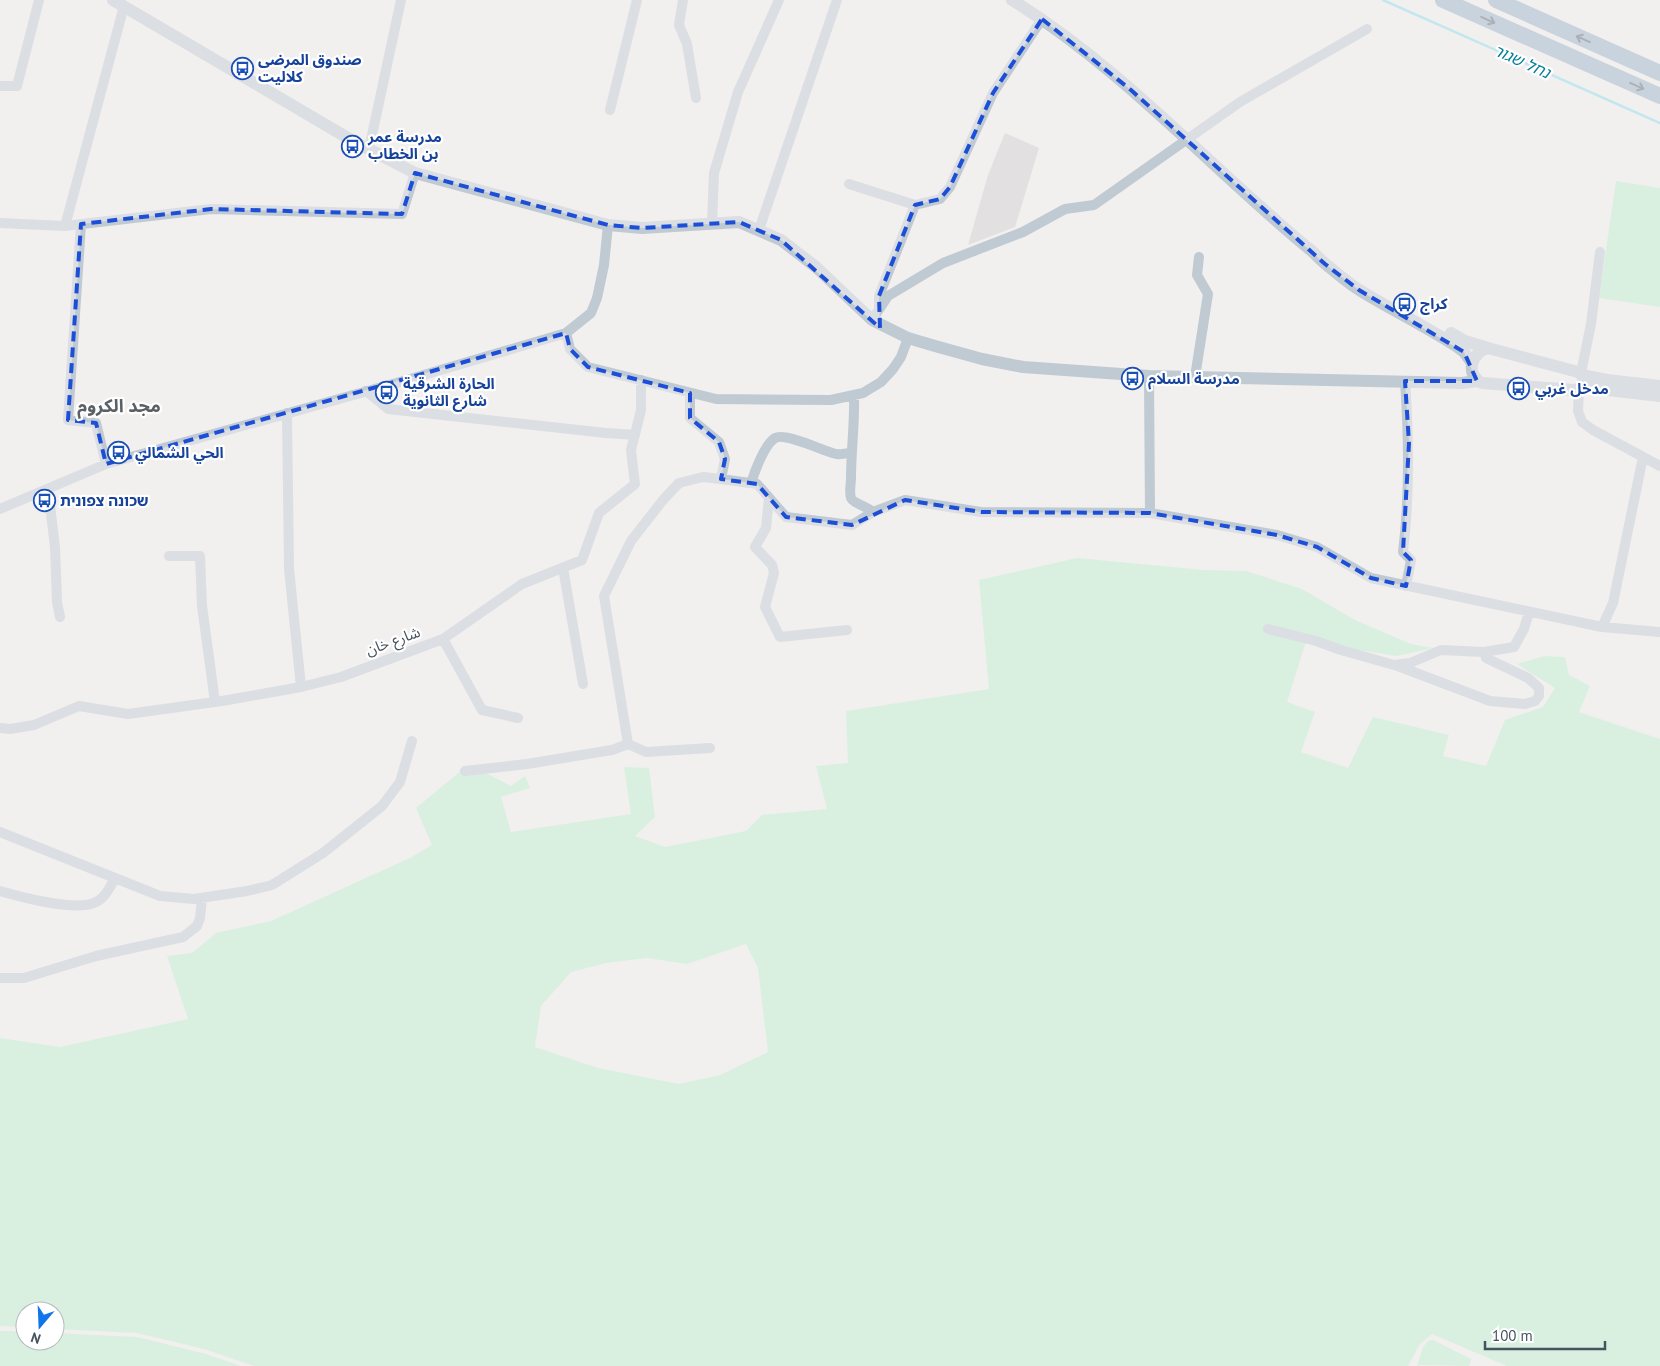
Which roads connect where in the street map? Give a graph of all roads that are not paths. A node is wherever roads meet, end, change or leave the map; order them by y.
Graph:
1 (39, 0) edge
2 (401, 0) edge
3 (637, 0) edge
4 (683, 0) edge
5 (779, 0) edge
6 (837, 0) edge
7 (1012, 0) edge
8 (1444, 0) edge
9 (1496, 0) edge
10 (119, 3) edge
11 (1042, 19) junction
12 (1367, 29) dead end
13 (1660, 73) edge
14 (0, 86) edge
15 (1660, 96) edge
16 (696, 98) dead end
17 (610, 110) dead end
18 (1186, 140) junction
19 (369, 149) junction
20 (415, 173) junction
21 (848, 184) dead end
22 (915, 205) junction
23 (0, 223) edge
24 (712, 223) junction
25 (81, 224) junction
26 (608, 225) junction
27 (65, 226) junction
28 (759, 230) junction
29 (1313, 252) junction
30 (1600, 252) dead end
31 (1199, 257) dead end
32 (879, 309) junction
33 (872, 320) junction
34 (566, 333) junction
35 (908, 338) junction
36 (1488, 348) junction
37 (1472, 363) junction
38 (1149, 376) junction
39 (1195, 377) junction
40 (641, 380) junction
41 (1478, 380) junction
42 (1404, 382) junction
43 (1578, 383) junction
44 (1660, 386) edge
45 (366, 391) junction
46 (690, 393) junction
47 (854, 395) junction
48 (1660, 396) edge
49 (287, 413) junction
50 (635, 435) junction
51 (851, 453) junction
52 (1643, 457) junction
53 (106, 464) junction
54 (1660, 466) edge
55 (721, 479) junction
56 (752, 484) junction
57 (48, 488) junction
58 (769, 498) junction
59 (0, 509) edge
60 (874, 512) junction
61 (1150, 514) junction
62 (169, 556) dead end
63 (563, 568) junction
64 (1406, 586) junction
65 (1529, 612) junction
66 (60, 618) dead end
67 (1602, 627) junction
68 (1268, 629) dead end
69 (847, 630) dead end
70 (1660, 632) edge
71 (443, 639) junction
72 (1484, 652) junction
73 (1394, 665) junction
74 (583, 684) dead end
75 (301, 687) junction
76 (215, 702) junction
77 (518, 718) dead end
78 (0, 728) edge
79 (412, 741) dead end
80 (628, 744) junction
81 (710, 748) dead end
82 (466, 771) dead end
83 (0, 832) edge
84 (115, 878) junction
85 (0, 891) edge
86 (202, 898) junction
87 (0, 978) edge

1 - 14 street
2 - 19 street
3 - 17 street
4 - 16 street
5 - 24 street
6 - 28 street
7 - 11 street
8 -> 15 highway
13 -> 9 highway
10 - 19 street
10 - 27 street
11 - 18 street
11 - 22 street
12 - 18 street
18 - 29 street
18 - 32 street
19 - 20 street
20 - 25 street
20 - 26 street
21 - 22 street
22 - 32 street
23 - 27 street
24 - 26 street
24 - 28 street
25 - 27 street
25 - 53 street
26 - 34 street
28 - 33 street
29 - 36 street
29 - 37 street
30 - 43 street
31 - 39 street
32 - 33 street
33 - 35 street
34 - 40 street
34 - 45 street
35 - 38 street
35 - 47 street
36 - 37 street
36 - 43 street
37 - 41 street
38 - 39 street
38 - 61 street
39 - 42 street
40 - 46 street
40 - 50 street, شارع خان
41 - 42 street
41 - 43 street
42 - 64 street
43 - 44 street
43 - 48 street
43 - 52 street
45 - 49 street
45 - 50 street
46 - 47 street
46 - 55 street
47 - 51 street
49 - 53 street
49 - 75 street
50 - 63 street, شارع خان
51 - 56 street
51 - 60 street
52 - 54 street
52 - 67 street
53 - 57 street
55 - 56 street
55 - 80 street
56 - 58 street
57 - 59 street
57 - 66 street
58 - 60 street
58 - 69 street
60 - 61 street
61 - 64 street
62 - 76 street
63 - 71 street, شارع خان
63 - 74 street
64 - 65 street
65 - 67 street
65 - 72 street
67 - 70 street
68 - 73 street
71 - 75 street, شارع خان
71 - 77 street
72 - 73 street
72 - 73 street
75 - 76 street, شارع خان
76 - 78 street, شارع خان
79 - 86 street
80 - 81 street
80 - 82 street
83 - 84 street
84 - 85 street
84 - 86 street
86 - 87 street

